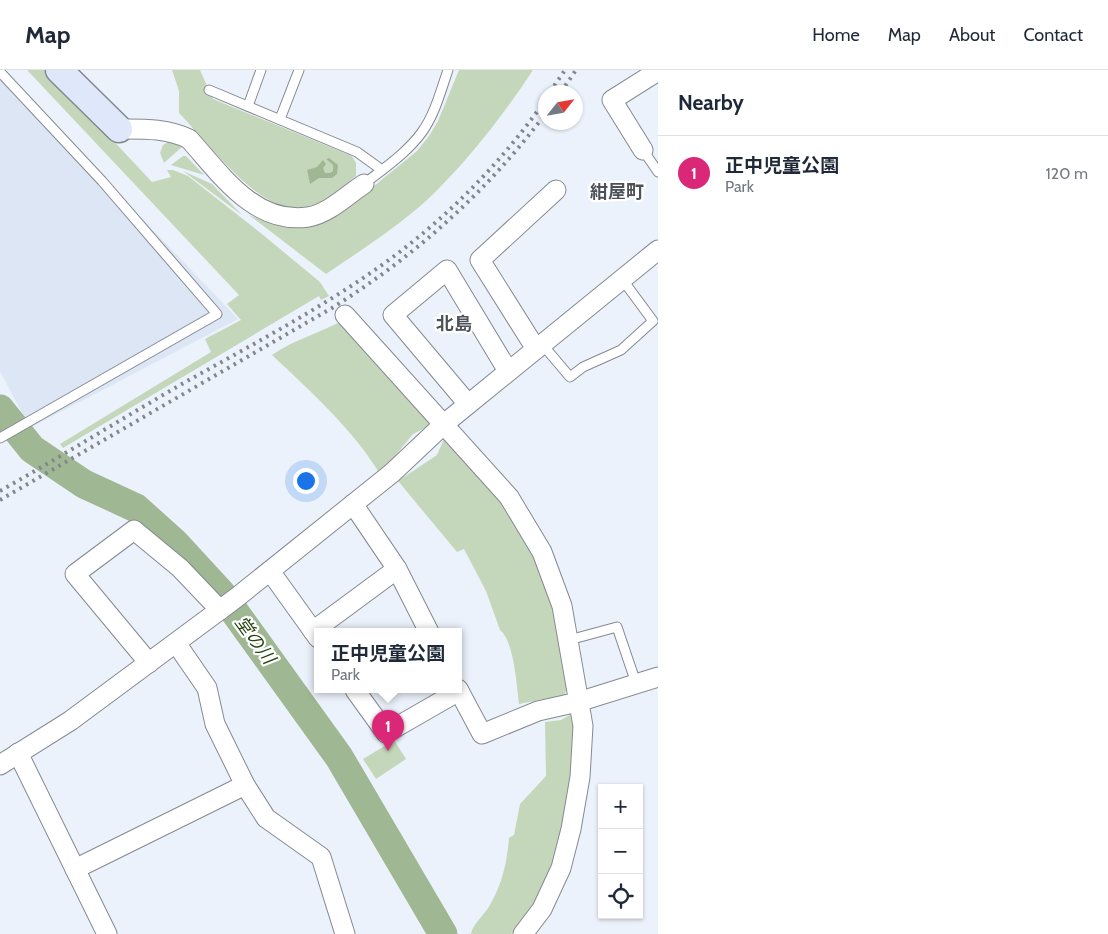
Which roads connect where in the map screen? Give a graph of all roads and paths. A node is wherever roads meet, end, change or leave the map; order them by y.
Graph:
1 (60, 70) edge
2 (261, 70) edge
3 (299, 70) edge
4 (448, 70) edge
5 (658, 71) edge
6 (0, 72) edge
7 (209, 90) dead end
8 (248, 106) junction
9 (280, 119) junction
10 (119, 129) joint
11 (643, 150) joint
12 (382, 170) junction
13 (658, 172) edge
14 (364, 184) joint
15 (556, 190) dead end
16 (658, 250) edge
17 (622, 279) junction
18 (345, 315) dead end
19 (539, 346) junction
20 (508, 371) junction
21 (468, 404) junction
22 (444, 424) junction
23 (0, 438) edge
24 (353, 504) junction
25 (397, 570) junction
26 (270, 571) junction
27 (220, 610) junction
28 (323, 628) edge
29 (427, 628) edge
30 (314, 633) edge
31 (569, 640) junction
32 (176, 643) junction
33 (149, 663) junction
34 (658, 676) edge
35 (636, 683) junction
36 (357, 693) edge
37 (453, 693) edge
38 (460, 693) edge
39 (578, 702) junction
40 (18, 754) junction
41 (0, 765) edge
42 (245, 785) junction
43 (75, 869) junction
44 (107, 934) edge
45 (345, 934) edge
46 (523, 934) edge

1 - 10 street
2 - 8 lane
3 - 9 lane
4 - 12 lane
5 - 11 street
6 - 23 lane
7 - 8 lane
8 - 9 lane
9 - 12 lane
10 - 14 street
11 - 13 lane
12 - 14 lane
15 - 19 street
16 - 17 street
17 - 19 street
17 - 19 lane
18 - 22 street
19 - 20 street
20 - 21 street
20 - 21 street
21 - 22 street
22 - 24 street
22 - 31 street
24 - 25 street
24 - 26 street
25 - 28 street
25 - 29 street
26 - 27 street
26 - 30 street
27 - 32 street
27 - 33 street
31 - 35 lane
31 - 39 street
32 - 33 street
32 - 42 street
33 - 40 street
34 - 35 street
35 - 39 street
36 - 37 street
38 - 39 street
39 - 46 street
40 - 41 street
40 - 43 street
42 - 43 street
42 - 45 street
43 - 44 street

